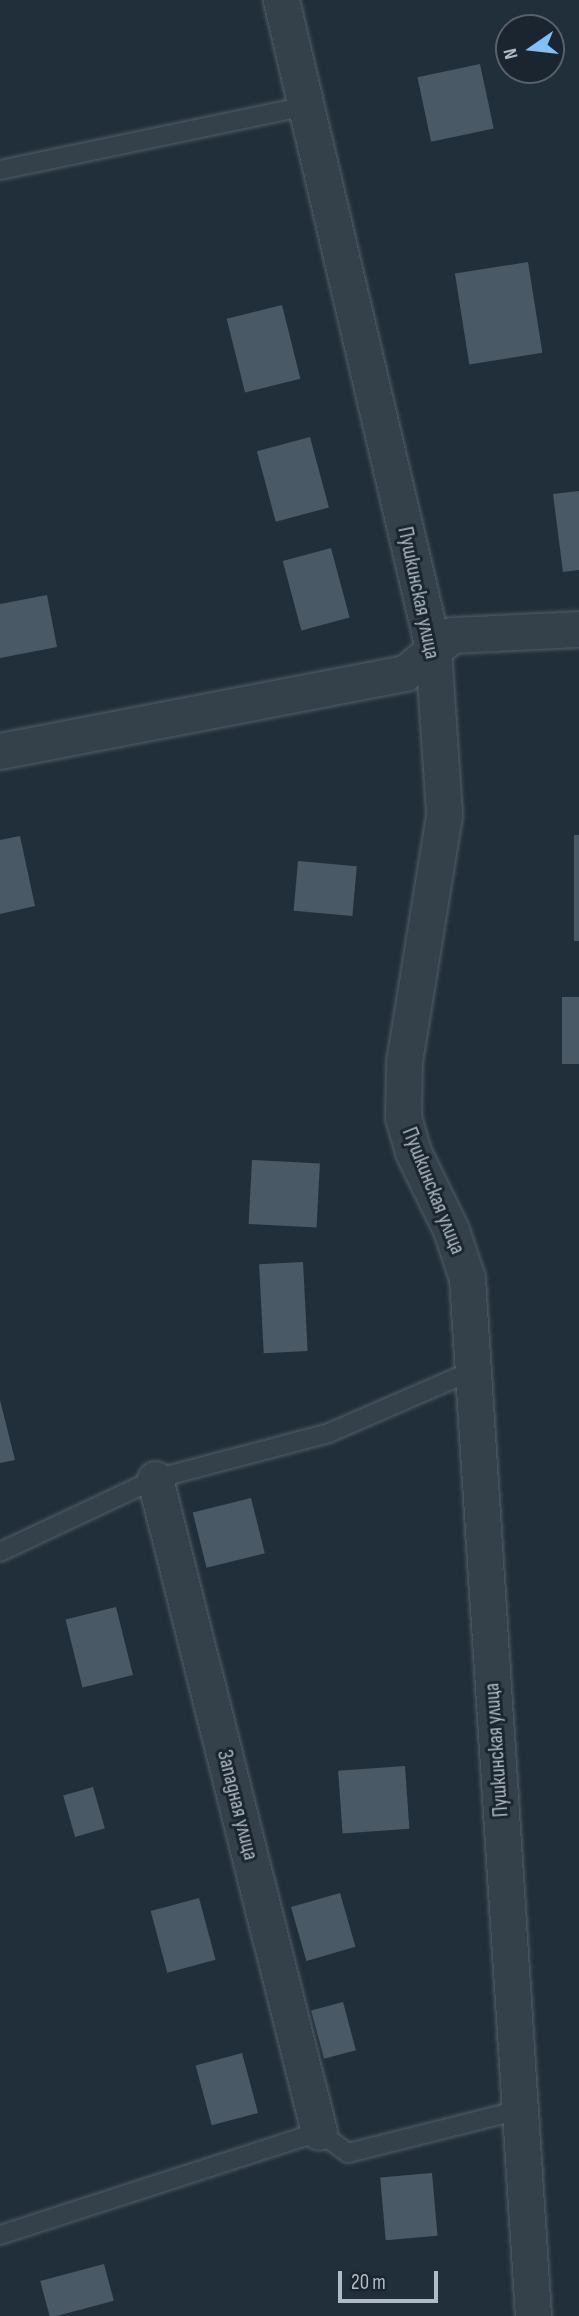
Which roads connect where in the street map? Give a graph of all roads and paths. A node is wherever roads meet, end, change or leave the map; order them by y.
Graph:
1 (281, 0) edge
2 (306, 106) junction
3 (0, 170) edge
4 (579, 629) edge
5 (433, 648) junction
6 (0, 751) edge
7 (474, 1370) junction
8 (155, 1479) junction
9 (0, 1552) edge
10 (519, 2110) junction
11 (319, 2132) junction
12 (0, 2235) edge
13 (533, 2316) edge

1 - 2 street, Пушкинская улица
2 - 3 lane
2 - 5 street, Пушкинская улица
4 - 5 street
5 - 6 street
5 - 7 street, Пушкинская улица
7 - 8 lane
7 - 10 street, Пушкинская улица
8 - 9 lane
8 - 11 street, Западная улица
10 - 11 lane
10 - 13 street, Пушкинская улица
11 - 12 lane

